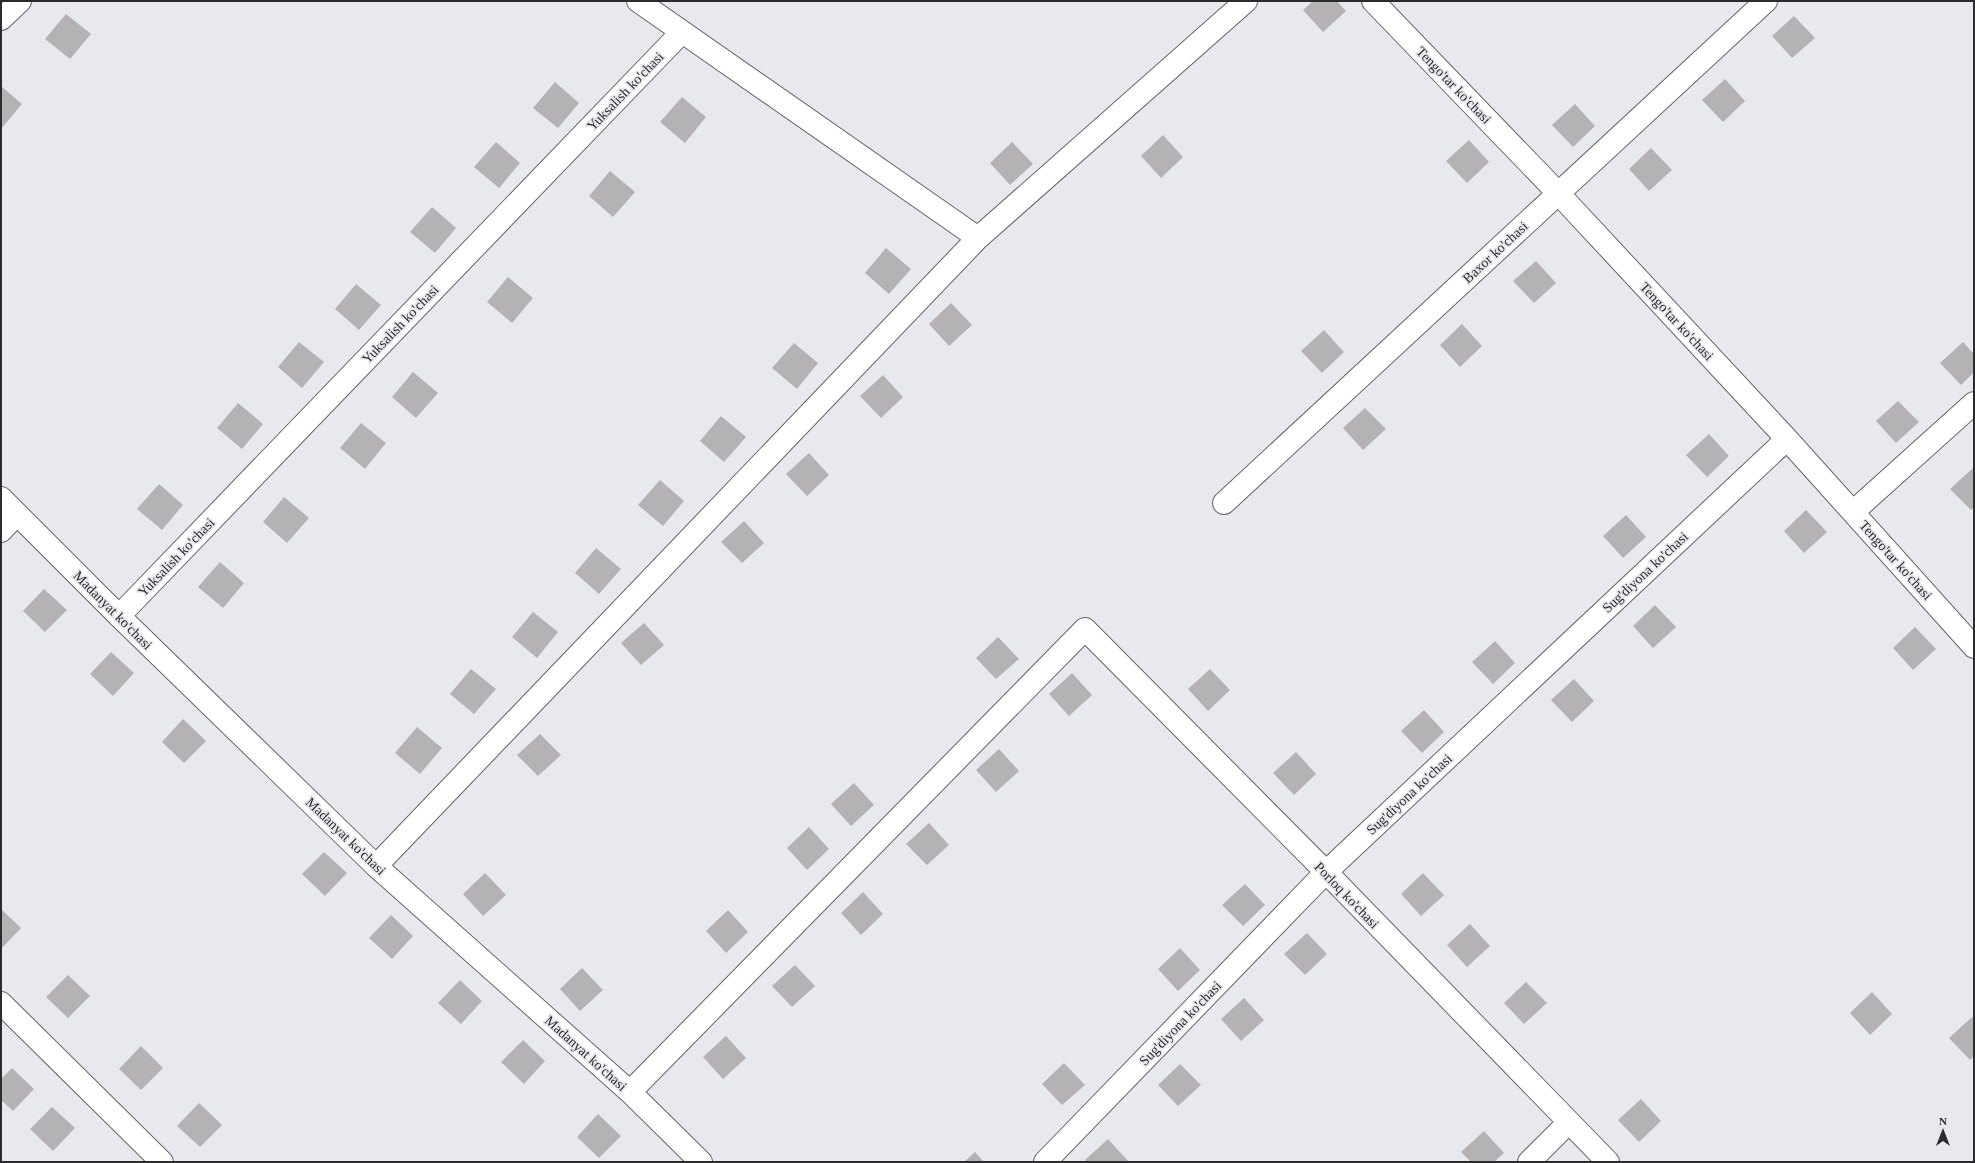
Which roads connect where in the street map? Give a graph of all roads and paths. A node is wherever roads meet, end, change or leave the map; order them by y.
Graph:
1 (20, 1) edge
2 (638, 1) edge
3 (1246, 1) edge
4 (1373, 1) edge
5 (1766, 1) edge
6 (1, 20) edge
7 (682, 32) junction
8 (1558, 193) junction
9 (978, 238) junction
10 (1974, 403) edge
11 (1787, 439) junction
12 (1, 498) edge
13 (1224, 503) dead end
14 (1853, 512) junction
15 (17, 514) junction
16 (1, 531) edge
17 (119, 616) junction
18 (1974, 647) edge
19 (376, 866) junction
20 (1326, 872) junction
21 (1, 1004) edge
22 (630, 1092) junction
23 (1569, 1122) junction
24 (162, 1162) edge
25 (701, 1162) edge
26 (1044, 1162) edge
27 (1530, 1162) edge
28 (1608, 1162) edge

1 - 6 street
2 - 7 street
3 - 9 street
4 - 8 street, Tengo'tar ko'chasi
5 - 8 street, Baxor ko'chasi
7 - 9 street
7 - 17 street, Yuksalish ko'chasi
8 - 11 street, Tengo'tar ko'chasi
8 - 13 street, Baxor ko'chasi
9 - 19 street
10 - 14 street
11 - 14 street, Tengo'tar ko'chasi
11 - 20 street, Sug'diyona ko'chasi
12 - 15 street, Madanyat ko'chasi
14 - 18 street, Tengo'tar ko'chasi
15 - 16 street
15 - 17 street, Madanyat ko'chasi
17 - 19 street, Madanyat ko'chasi
19 - 22 street, Madanyat ko'chasi
20 - 22 street, Porloq ko'chasi
20 - 23 street, Porloq ko'chasi
20 - 26 street, Sug'diyona ko'chasi
21 - 24 street
22 - 25 street, Madanyat ko'chasi
23 - 27 street
23 - 28 street, Porloq ko'chasi

